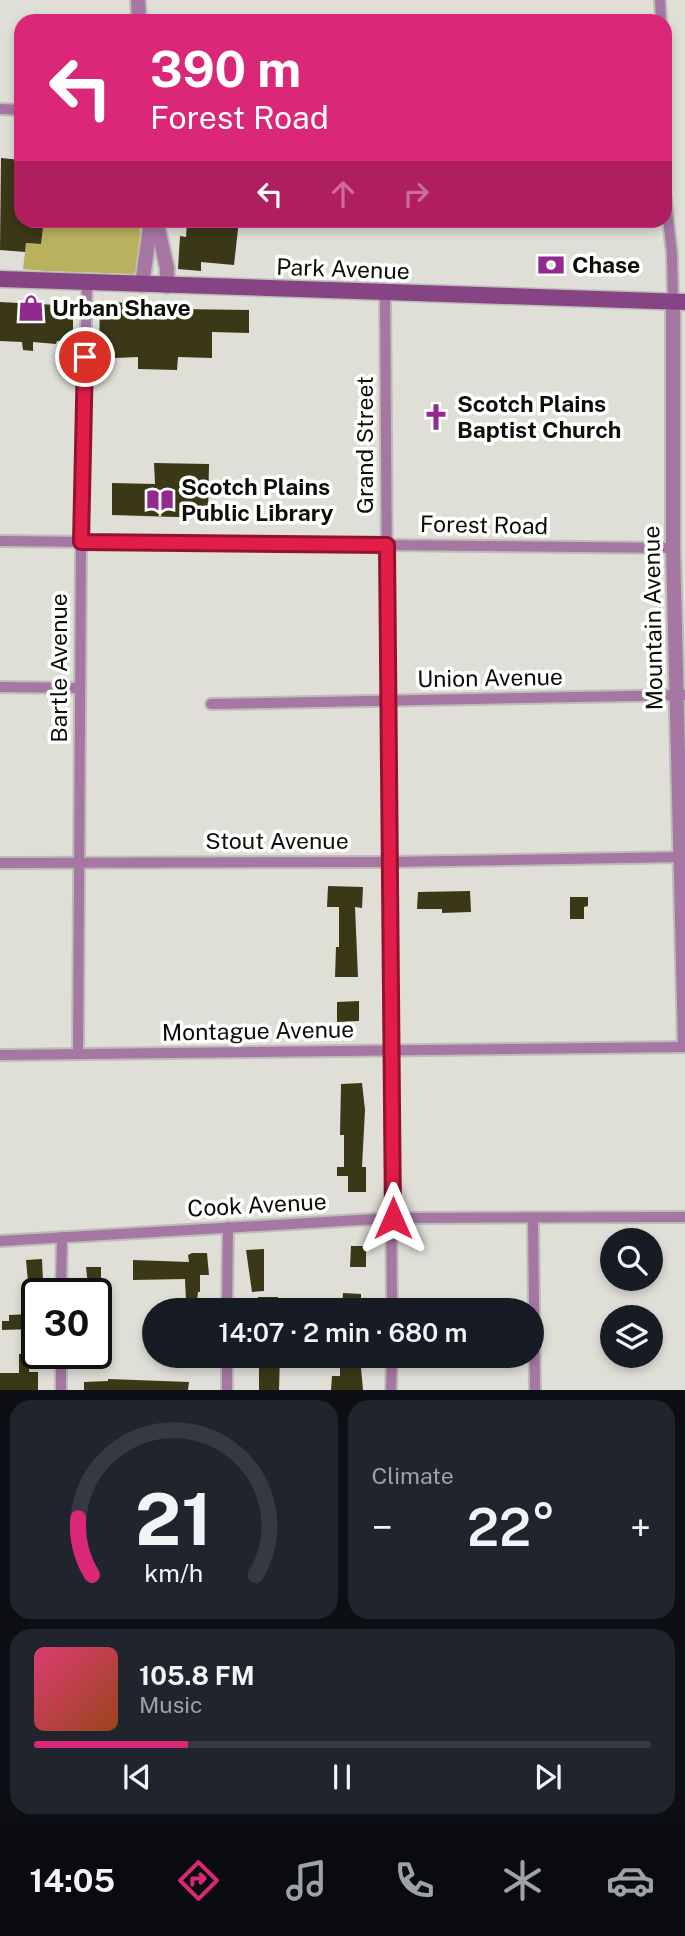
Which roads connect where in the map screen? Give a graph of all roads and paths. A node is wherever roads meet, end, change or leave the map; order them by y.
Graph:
1 (153, 228) edge
2 (156, 228) edge
3 (669, 228) edge
4 (0, 279) edge
5 (86, 282) junction
6 (142, 285) junction
7 (167, 286) junction
8 (385, 293) junction
9 (679, 301) edge
10 (0, 541) edge
11 (81, 542) junction
12 (387, 545) junction
13 (673, 548) junction
14 (0, 687) edge
15 (80, 688) junction
16 (681, 695) edge
17 (388, 701) junction
18 (211, 704) dead end
19 (681, 857) junction
20 (390, 862) junction
21 (0, 863) edge
22 (79, 863) junction
23 (685, 1045) edge
24 (392, 1050) junction
25 (78, 1054) junction
26 (0, 1055) edge
27 (685, 1217) edge
28 (393, 1218) junction
29 (533, 1218) junction
30 (228, 1227) junction
31 (62, 1237) junction
32 (0, 1241) edge
33 (61, 1278) edge
34 (228, 1298) edge
35 (392, 1298) edge
36 (227, 1368) edge
37 (392, 1368) edge
38 (61, 1369) edge
39 (61, 1390) edge
40 (227, 1390) edge
41 (391, 1390) edge
42 (535, 1390) edge

1 - 6 street
2 - 7 street
3 - 9 street, Mountain Avenue
4 - 5 main road, Park Avenue
5 - 6 main road, Park Avenue
5 - 11 street, Bartle Avenue
6 - 7 main road, Park Avenue
7 - 8 main road, Park Avenue
8 - 9 main road, Park Avenue
8 - 12 street, Grand Street
9 - 13 street, Mountain Avenue
10 - 11 street, Forest Road
11 - 12 street, Forest Road
11 - 15 street, Bartle Avenue
12 - 13 street, Forest Road
12 - 17 street, Grand Street
13 - 16 street, Mountain Avenue
14 - 15 street
15 - 22 street, Bartle Avenue
16 - 17 street, Union Avenue
16 - 19 street, Mountain Avenue
17 - 18 street, Union Avenue
17 - 20 street, Grand Street
19 - 20 street, Stout Avenue
19 - 23 street, Mountain Avenue
20 - 22 street, Stout Avenue
20 - 24 street, Grand Street
21 - 22 street, Stout Avenue
22 - 25 street, Bartle Avenue
23 - 24 street, Montague Avenue
24 - 25 street, Montague Avenue
24 - 28 street, Grand Street
25 - 26 street, Montague Avenue
27 - 29 street, Cook Avenue
28 - 29 street, Cook Avenue
28 - 30 street, Cook Avenue
28 - 35 street, Grand Street
29 - 42 street
30 - 31 street, Cook Avenue
30 - 34 street
31 - 32 street, Cook Avenue
31 - 33 street
36 - 40 street
37 - 41 street
38 - 39 street

